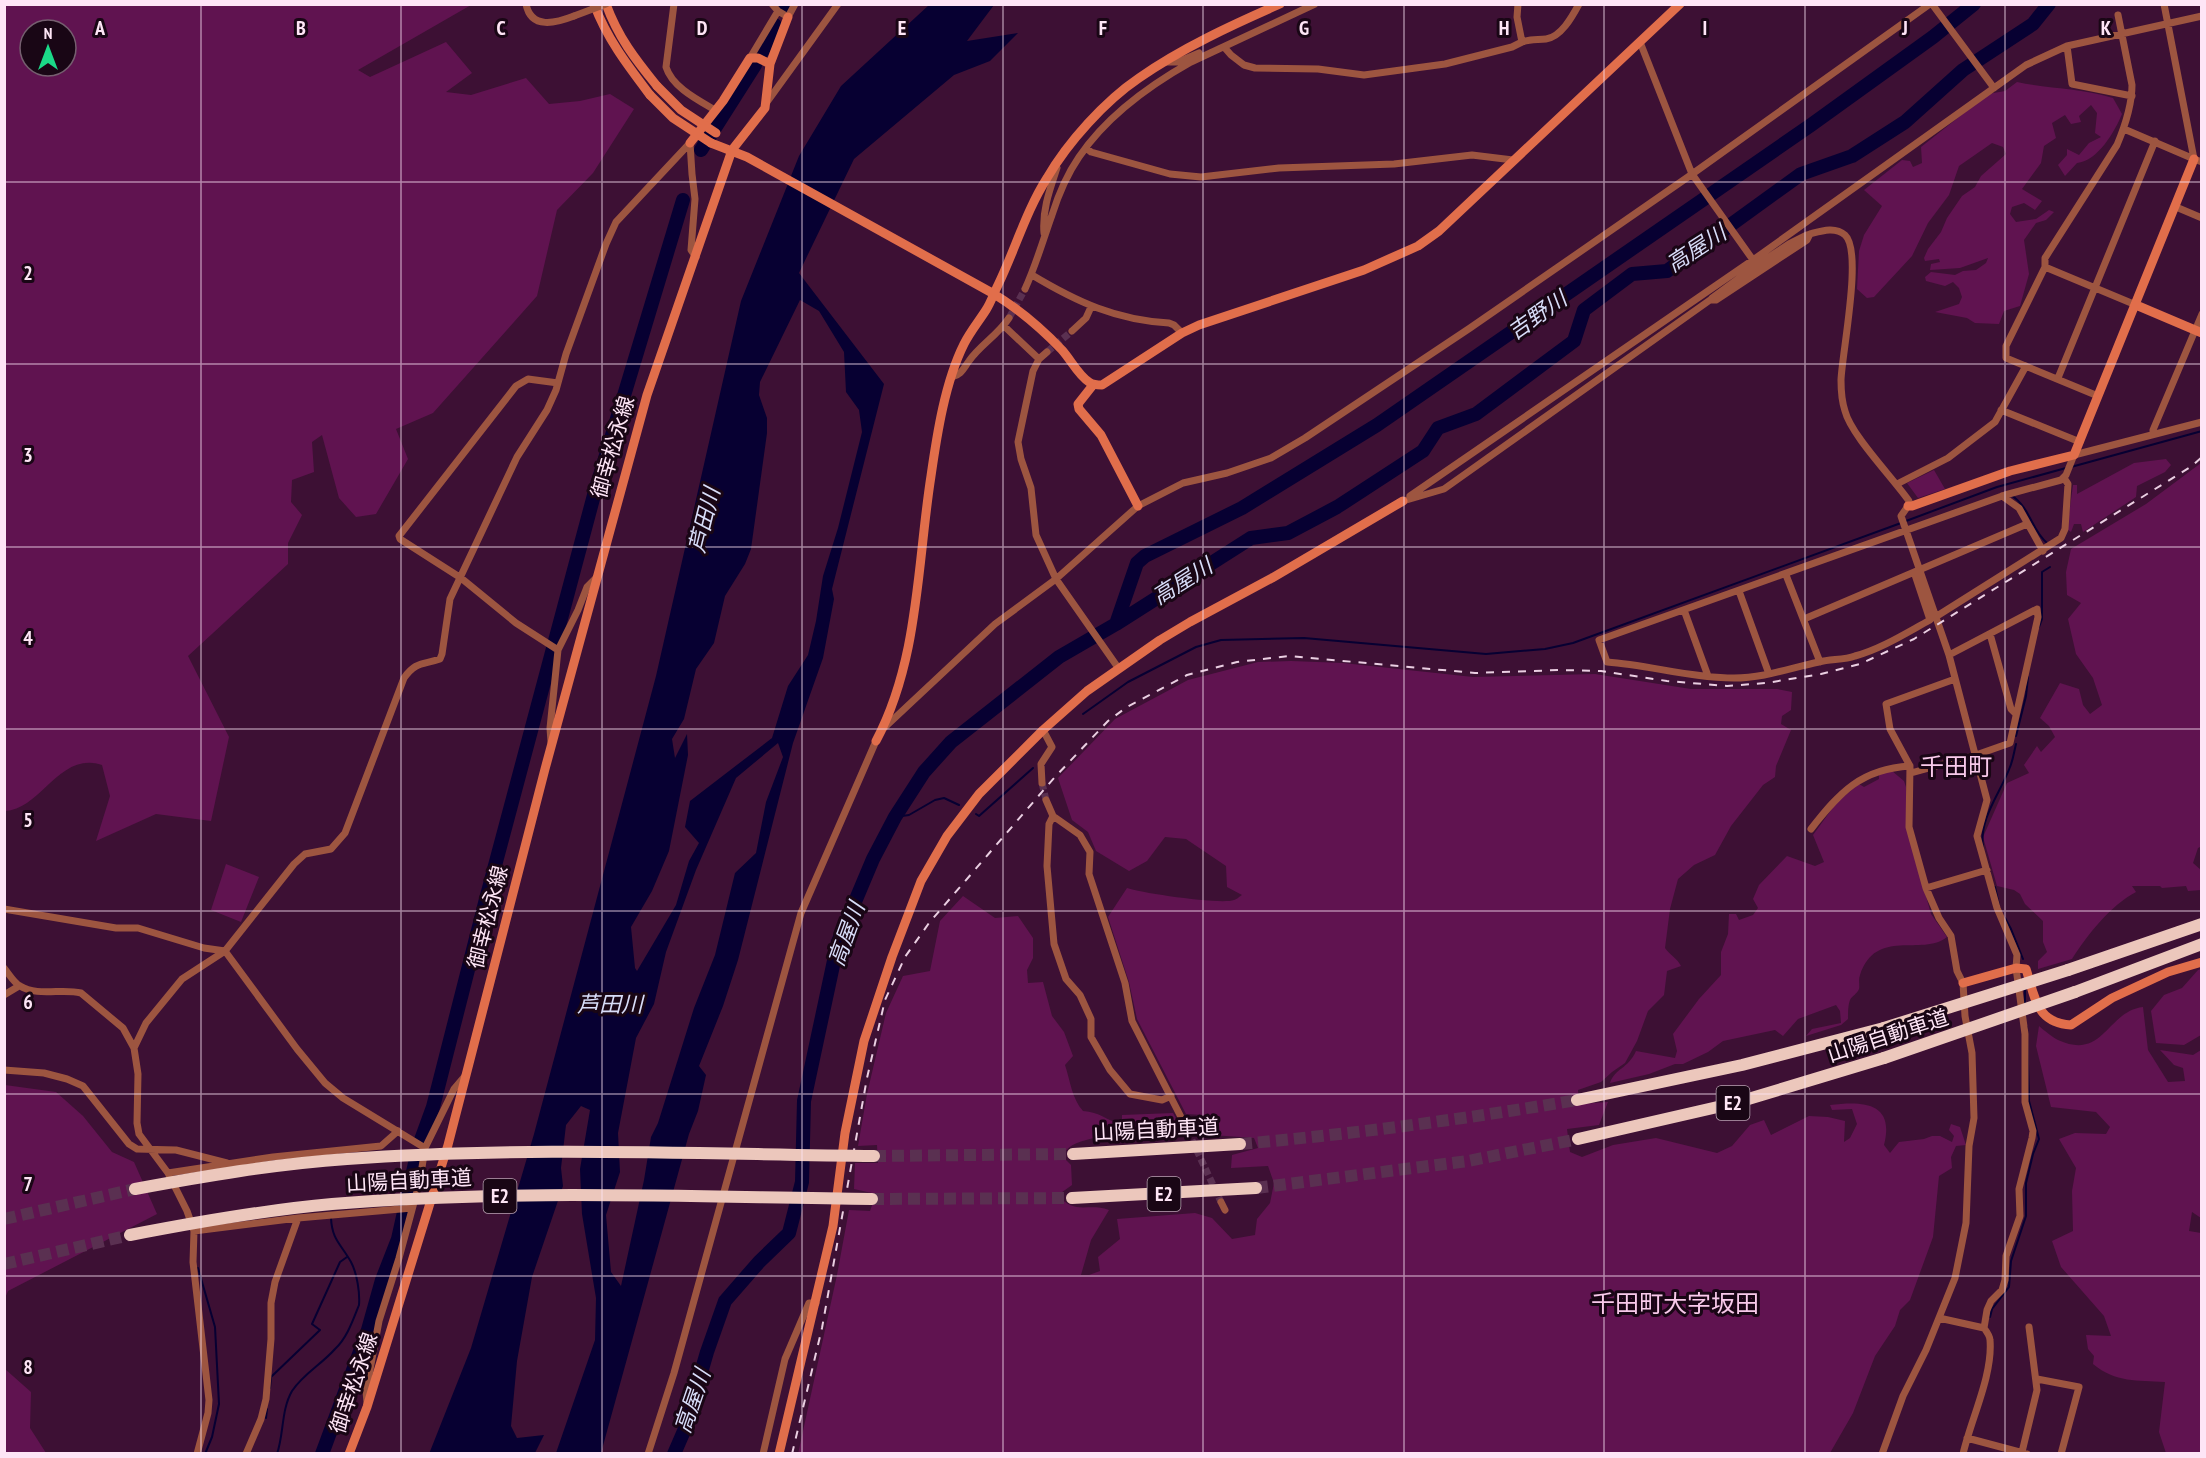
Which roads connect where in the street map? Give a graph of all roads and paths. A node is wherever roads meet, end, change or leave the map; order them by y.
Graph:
1 (526, 4) edge
2 (594, 4) edge
3 (606, 4) edge
4 (674, 4) edge
5 (772, 4) edge
6 (795, 4) edge
7 (838, 4) edge
8 (1280, 4) edge
9 (1315, 4) edge
10 (1518, 4) edge
11 (1579, 4) edge
12 (1680, 4) edge
13 (1931, 4) edge
14 (2164, 4) edge
15 (778, 11) junction
16 (2118, 15) dead end
17 (2202, 16) edge
18 (788, 17) junction
19 (2169, 24) junction
20 (2121, 34) junction
21 (1521, 42) junction
22 (1640, 42) junction
23 (2067, 46) junction
24 (1222, 47) junction
25 (750, 58) junction
26 (1164, 62) junction
27 (770, 64) junction
28 (1994, 88) junction
29 (2132, 96) junction
30 (767, 102) junction
31 (715, 110) junction
32 (2124, 129) junction
33 (2155, 141) junction
34 (690, 143) junction
35 (1086, 148) junction
36 (732, 150) junction
37 (1060, 158) junction
38 (1513, 160) junction
39 (2198, 160) edge
40 (1692, 174) junction
41 (2176, 207) junction
42 (2202, 218) edge
43 (1810, 234) junction
44 (1044, 239) junction
45 (696, 257) junction
46 (1755, 262) junction
47 (2045, 267) junction
48 (1032, 274) junction
49 (2095, 288) junction
50 (1025, 289) tunnel mouth
51 (994, 294) junction
52 (1710, 300) junction
53 (2136, 306) junction
54 (1091, 307) junction
55 (2202, 314) edge
56 (1009, 318) tunnel mouth
57 (1004, 326) junction
58 (2198, 330) edge
59 (1072, 331) tunnel mouth
60 (1182, 333) junction
61 (2202, 341) edge
62 (1047, 352) tunnel mouth
63 (1039, 359) junction
64 (2026, 366) junction
65 (952, 377) junction
66 (2058, 378) junction
67 (558, 383) junction
68 (1093, 385) junction
69 (2098, 396) junction
70 (2001, 410) junction
71 (2202, 422) edge
72 (2153, 434) junction
73 (2080, 442) junction
74 (2073, 458) junction
75 (2066, 475) junction
76 (1897, 484) junction
77 (2006, 495) junction
78 (1403, 501) junction
79 (1138, 506) junction
80 (1908, 506) junction
81 (2027, 524) junction
82 (1905, 528) junction
83 (2043, 551) junction
84 (1918, 571) junction
85 (1786, 574) junction
86 (461, 578) junction
87 (596, 578) junction
88 (1057, 581) junction
89 (1739, 591) junction
90 (1684, 610) junction
91 (1937, 616) junction
92 (1804, 619) junction
93 (1990, 634) junction
94 (555, 648) junction
95 (1949, 655) junction
96 (1820, 662) junction
97 (1119, 669) junction
98 (1769, 674) junction
99 (1708, 676) junction
100 (1955, 679) junction
101 (2016, 714) junction
102 (882, 730) junction
103 (1043, 730) junction
104 (876, 741) joint
105 (551, 747) junction
106 (1976, 755) junction
107 (1911, 770) junction
108 (1042, 783) tunnel mouth
109 (1046, 800) tunnel mouth
110 (1053, 816) junction
111 (1811, 829) dead end
112 (1987, 870) junction
113 (1926, 888) junction
114 (4, 909) edge
115 (2202, 924) edge
116 (2202, 944) edge
117 (225, 951) junction
118 (2202, 962) edge
119 (4, 968) edge
120 (2016, 968) junction
121 (1963, 984) junction
122 (19, 986) junction
123 (4, 995) edge
124 (134, 1048) junction
125 (4, 1070) edge
126 (465, 1076) junction
127 (1171, 1096) junction
128 (1577, 1100) tunnel mouth
129 (1182, 1121) tunnel mouth
130 (398, 1131) junction
131 (1578, 1139) tunnel mouth
132 (1240, 1144) tunnel mouth
133 (425, 1148) junction
134 (150, 1149) junction
135 (1073, 1154) tunnel mouth
136 (874, 1156) tunnel mouth
137 (227, 1163) junction
138 (168, 1173) junction
139 (1256, 1188) tunnel mouth
140 (135, 1189) tunnel mouth
141 (1071, 1198) tunnel mouth
142 (872, 1199) tunnel mouth
143 (1221, 1202) tunnel mouth
144 (406, 1208) junction
145 (1225, 1210) dead end
146 (298, 1218) junction
147 (194, 1232) junction
148 (130, 1235) tunnel mouth
149 (816, 1303) junction
150 (1939, 1318) junction
151 (2029, 1327) dead end
152 (1984, 1328) junction
153 (2037, 1379) junction
154 (367, 1407) junction
155 (1966, 1438) junction
156 (2024, 1453) edge
157 (197, 1454) edge
158 (246, 1454) edge
159 (349, 1454) edge
160 (648, 1454) edge
161 (763, 1454) edge
162 (779, 1454) edge
163 (1882, 1454) edge
164 (1963, 1454) edge
165 (2061, 1454) edge

1 - 3 street, bridge
2 - 36 street, bridge
3 - 36 street, bridge
4 - 31 street
5 - 15 street
6 - 18 street
7 - 30 street
8 - 26 street
9 - 24 street
10 - 21 street
11 - 21 street
12 - 22 street
13 - 28 street
13 - 40 street
14 - 19 street
15 - 18 street
15 - 25 street
16 - 20 street
17 - 19 street
18 - 27 street
19 - 20 street
19 - 39 street
20 - 23 street
20 - 29 street
21 - 24 street
22 - 38 street
22 - 40 street
23 - 28 street
23 - 29 street
24 - 26 street
24 - 35 street
25 - 27 street
25 - 31 street
26 - 37 street
27 - 30 street
28 - 46 street
29 - 32 street
30 - 36 street
31 - 34 street
32 - 33 street
32 - 47 street
33 - 39 street
33 - 49 street
34 - 45 street
34 - 67 street
35 - 38 street
35 - 44 street
36 - 45 street, 御幸松永線
36 - 51 street
37 - 44 street
37 - 51 street
38 - 60 street
39 - 41 street
40 - 46 street
40 - 79 street
41 - 42 street
41 - 53 street
43 - 46 street
43 - 52 street
43 - 76 street
44 - 48 street
45 - 87 street, 御幸松永線
46 - 52 street
46 - 78 street
47 - 49 street
47 - 64 street
48 - 50 street
48 - 54 street
49 - 53 street
49 - 66 street
51 - 65 street
51 - 68 street
52 - 78 street
53 - 58 street
53 - 69 street
54 - 59 street
54 - 60 street
55 - 58 street
56 - 57 street
57 - 63 street
57 - 65 street
58 - 61 street
58 - 72 street
60 - 68 street
62 - 63 street
63 - 88 street
64 - 66 street
64 - 70 street
65 - 102 street
66 - 69 street
67 - 86 street
67 - 86 street
68 - 79 street
69 - 73 street
70 - 73 street
70 - 76 street
71 - 72 street
72 - 74 street
73 - 74 street
74 - 75 street
74 - 80 street
75 - 77 street
75 - 83 street
76 - 80 street
77 - 81 street
77 - 82 street
78 - 97 street
79 - 88 street
80 - 82 street
81 - 83 street
81 - 84 street
82 - 84 street
82 - 85 street
83 - 91 street
84 - 91 street
84 - 92 street
84 - 96 street
85 - 89 street
85 - 92 street
86 - 94 street
86 - 117 street
87 - 94 street
87 - 105 street, 御幸松永線
88 - 97 street
88 - 102 street
89 - 90 street
89 - 98 street
90 - 99 street
90 - 99 street
91 - 95 street
92 - 96 street
93 - 95 street
93 - 101 street
93 - 101 street
94 - 105 street
95 - 100 street
96 - 98 street
97 - 103 street
98 - 99 street
100 - 106 street
100 - 107 street
101 - 106 street
102 - 104 street
103 - 108 street
103 - 149 street
104 - 160 street
105 - 126 street, 御幸松永線
106 - 107 street
106 - 112 street
107 - 111 street
107 - 113 street
109 - 110 street
110 - 127 street
110 - 127 street
112 - 113 street
112 - 120 street
113 - 121 street
114 - 117 street
115 - 128 highway, 山陽自動車道 / E2, bridge
116 - 131 highway, 山陽自動車道 / E2, bridge
117 - 124 street
117 - 130 street
118 - 120 street
119 - 122 street
120 - 121 street
120 - 152 street
121 - 150 street
122 - 123 street
122 - 124 street
124 - 134 street
125 - 134 street
126 - 133 street
126 - 154 street, 御幸松永線
127 - 129 street
130 - 133 street
130 - 137 street
132 - 135 highway, 山陽自動車道 / E2
133 - 144 street
134 - 137 street
134 - 138 street
136 - 140 highway, 山陽自動車道 / E2, bridge
137 - 138 street
138 - 147 street
139 - 141 highway, E2
142 - 148 highway, 山陽自動車道 / E2, bridge
143 - 145 street
144 - 146 street
144 - 154 street
146 - 147 street
146 - 158 street
147 - 157 street
149 - 161 street
149 - 162 street
150 - 152 street
150 - 163 street
151 - 153 street
152 - 155 street
153 - 156 street
153 - 165 street
154 - 159 street, 御幸松永線
155 - 156 street
155 - 164 street

